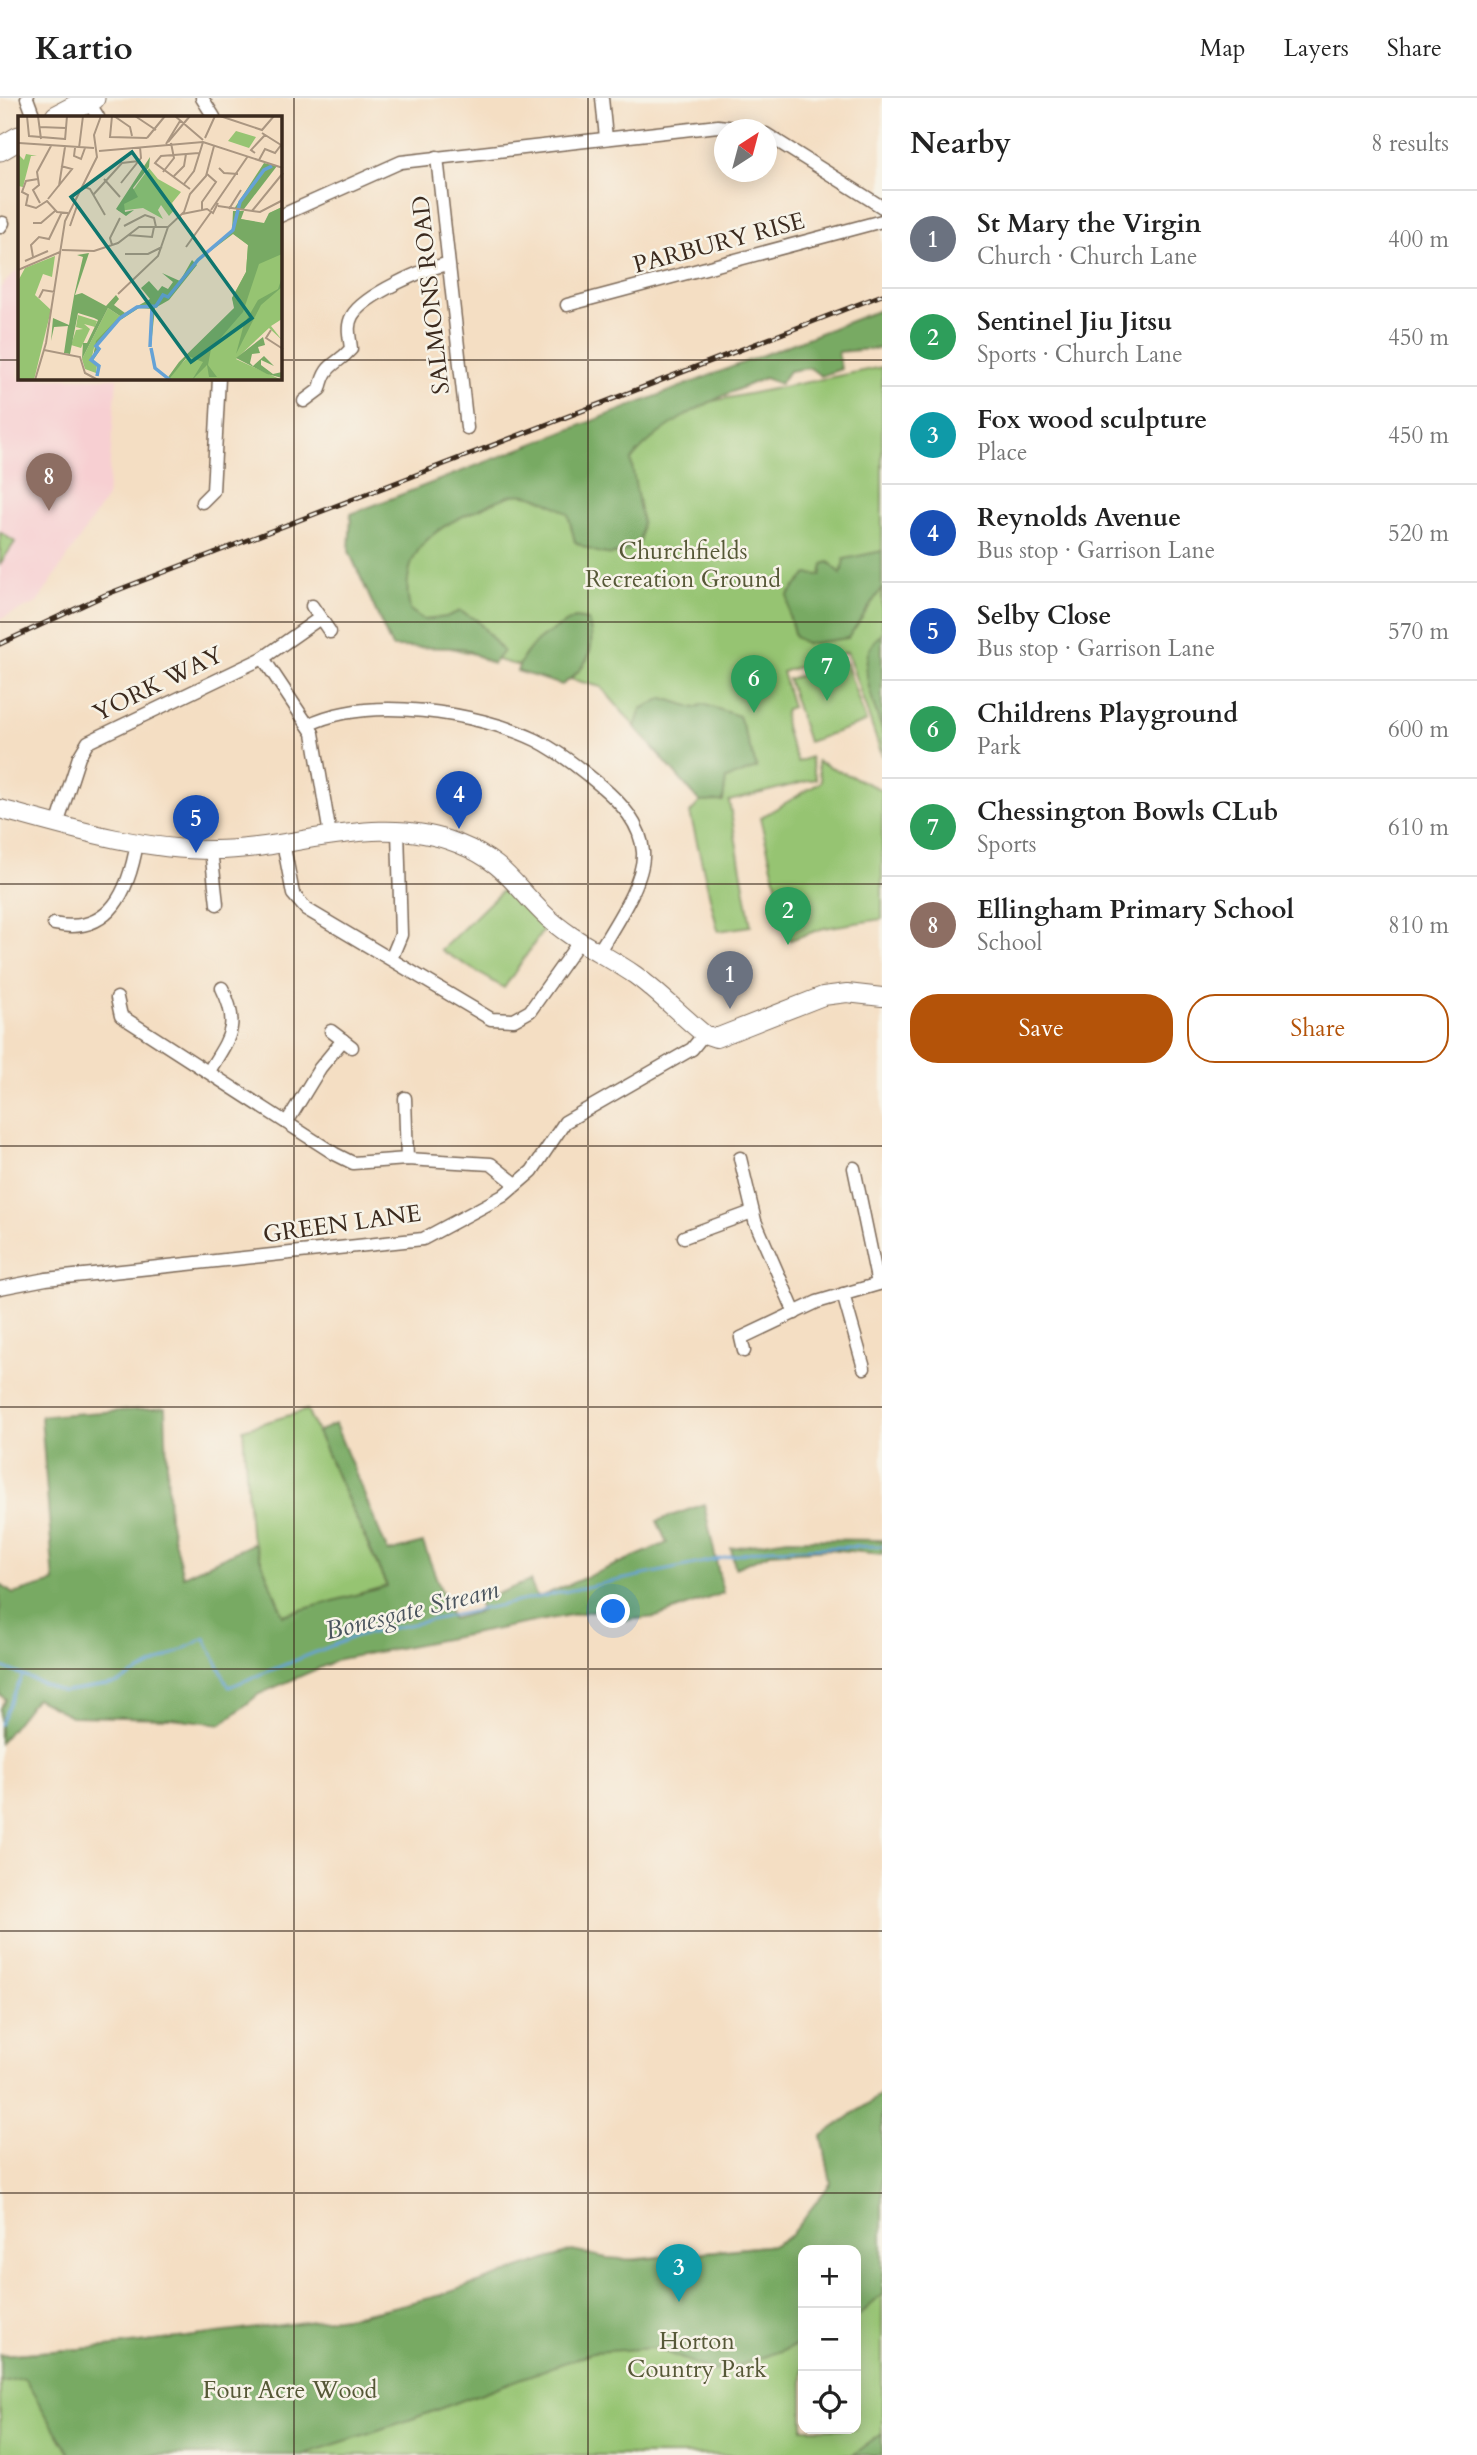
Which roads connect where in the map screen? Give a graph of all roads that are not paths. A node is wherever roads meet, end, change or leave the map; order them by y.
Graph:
1 (27, 98) edge
2 (202, 98) edge
3 (602, 98) edge
4 (93, 105) edge
5 (34, 116) edge
6 (60, 116) edge
7 (213, 116) edge
8 (714, 126) edge
9 (606, 138) junction
10 (18, 139) edge
11 (777, 141) edge
12 (0, 149) edge
13 (437, 157) junction
14 (882, 207) edge
15 (282, 215) edge
16 (882, 221) edge
17 (448, 264) junction
18 (567, 305) dead end
19 (219, 380) edge
20 (304, 401) dead end
21 (467, 428) dead end
22 (202, 502) dead end
23 (312, 606) dead end
24 (320, 618) junction
25 (330, 632) dead end
26 (263, 657) junction
27 (308, 725) junction
28 (0, 809) edge
29 (57, 825) junction
30 (398, 830) junction
31 (330, 835) junction
32 (283, 842) junction
33 (137, 843) junction
34 (211, 850) junction
35 (216, 904) dead end
36 (54, 924) dead end
37 (579, 942) junction
38 (598, 953) junction
39 (391, 959) junction
40 (222, 988) dead end
41 (882, 997) edge
42 (117, 998) dead end
43 (331, 1031) dead end
44 (704, 1034) junction
45 (209, 1071) junction
46 (405, 1098) dead end
47 (287, 1122) junction
48 (740, 1158) dead end
49 (407, 1159) junction
50 (854, 1168) dead end
51 (516, 1185) junction
52 (752, 1212) junction
53 (684, 1237) dead end
54 (880, 1284) edge
55 (0, 1288) edge
56 (842, 1293) junction
57 (795, 1313) junction
58 (740, 1339) dead end
59 (858, 1362) dead end

1 - 5 street
2 - 7 street
3 - 9 street
4 - 6 highway
8 - 9 street
9 - 13 street
10 - 12 highway
11 - 14 street
13 - 15 street
13 - 17 street, SALMONS ROAD
16 - 18 street, PARBURY RISE
17 - 20 street
17 - 21 street, SALMONS ROAD
19 - 22 street
23 - 24 street
24 - 25 street
24 - 26 street, YORK WAY
26 - 27 street
26 - 29 street, YORK WAY
27 - 31 street
27 - 38 street
28 - 29 street
29 - 33 street
30 - 31 street
30 - 37 street
30 - 39 street
31 - 32 street
32 - 34 street
32 - 39 street
33 - 34 street
33 - 36 street
34 - 35 street
37 - 38 street
37 - 39 street
38 - 44 street
40 - 45 street
41 - 44 street
42 - 45 street
43 - 47 street
44 - 51 street, GREEN LANE
45 - 47 street
46 - 49 street
47 - 49 street
48 - 52 street
49 - 51 street
50 - 54 street
51 - 55 street, GREEN LANE
52 - 53 street
52 - 57 street
54 - 56 street
56 - 57 street
56 - 59 street
57 - 58 street

